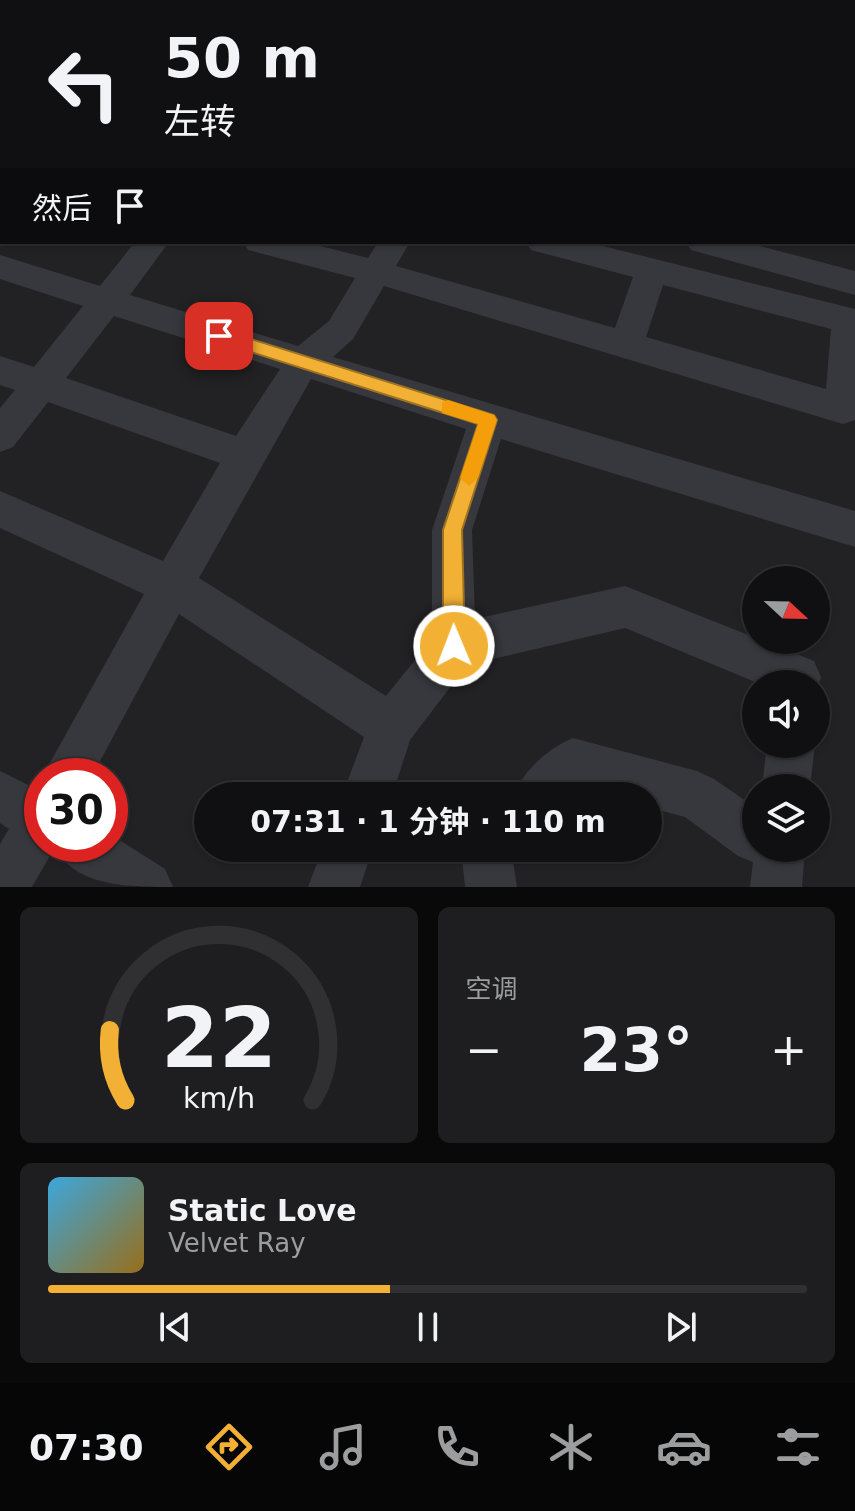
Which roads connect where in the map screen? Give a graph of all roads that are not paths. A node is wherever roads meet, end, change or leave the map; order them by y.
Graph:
1 (151, 244) edge
2 (267, 244) edge
3 (393, 244) edge
4 (550, 244) edge
5 (709, 244) edge
6 (0, 267) edge
7 (652, 270) junction
8 (376, 272) junction
9 (855, 283) edge
10 (108, 301) junction
11 (852, 321) edge
12 (626, 346) junction
13 (303, 362) junction
14 (0, 370) edge
15 (41, 385) junction
16 (488, 420) junction
17 (0, 436) edge
18 (245, 455) junction
19 (0, 509) edge
20 (855, 529) edge
21 (173, 586) junction
22 (454, 646) junction
23 (781, 670) edge
24 (391, 727) junction
25 (76, 758) edge
26 (372, 782) edge
27 (552, 782) edge
28 (646, 782) edge
29 (662, 786) edge
30 (0, 796) edge
31 (24, 810) edge
32 (742, 831) edge
33 (24, 852) edge
34 (107, 862) edge
35 (343, 862) edge
36 (488, 862) edge
37 (4, 887) edge
38 (147, 887) edge
39 (334, 887) edge
40 (491, 887) edge

1 - 10 street
2 - 8 street
3 - 8 street
4 - 7 street
5 - 9 street
6 - 10 street
7 - 11 street
7 - 12 street
8 - 12 street
8 - 13 street
10 - 13 street
10 - 15 street
11 - 12 street
13 - 16 street
13 - 18 street
14 - 15 street
15 - 17 street
15 - 18 street
16 - 20 street
16 - 22 street
18 - 21 street
19 - 21 street
21 - 24 street
21 - 25 street
22 - 23 street
22 - 24 street
24 - 26 street
27 - 28 street
29 - 32 street
30 - 31 street
33 - 37 street
34 - 38 street
35 - 39 street
36 - 40 street

